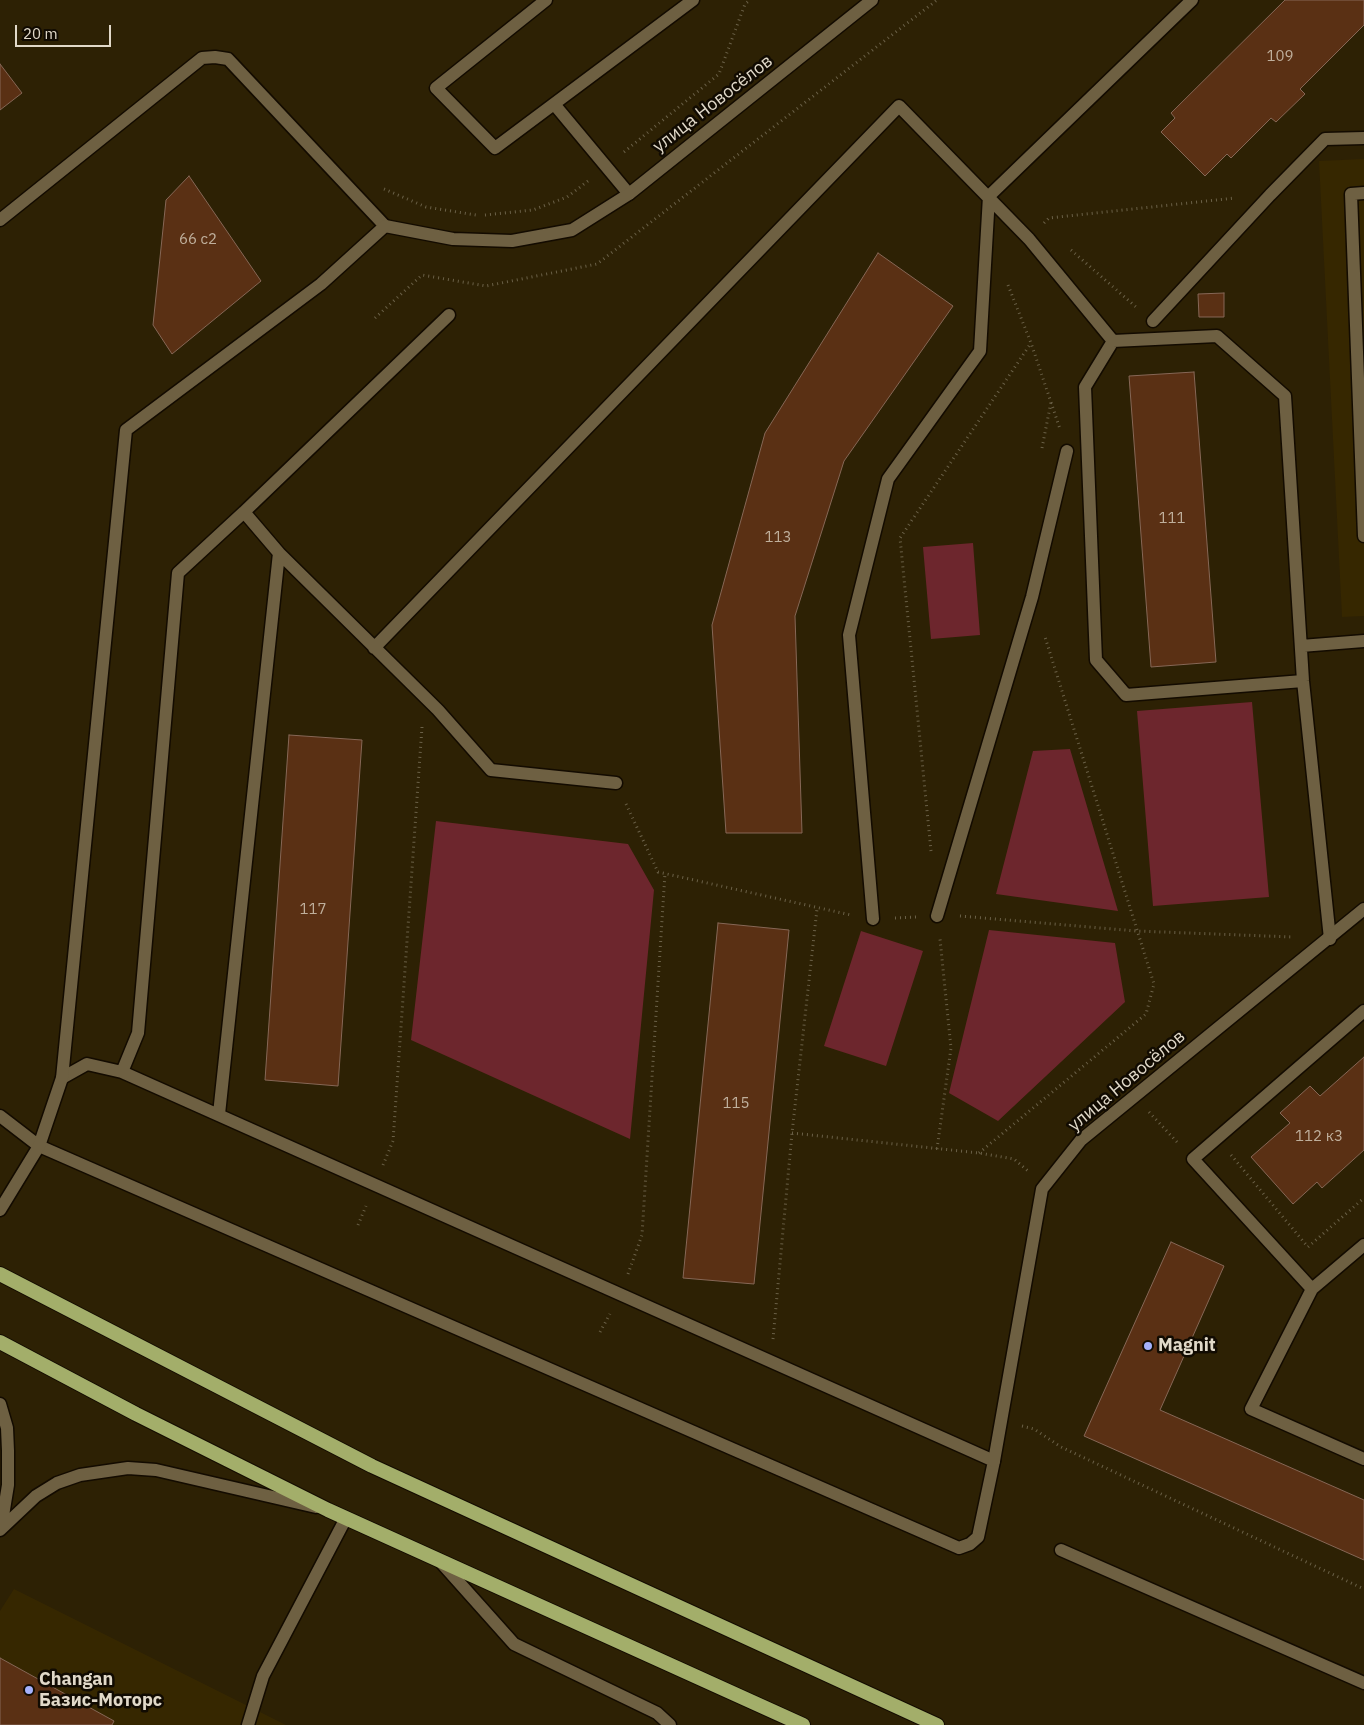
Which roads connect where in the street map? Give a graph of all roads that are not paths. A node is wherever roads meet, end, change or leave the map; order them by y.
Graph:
1 (546, 0) edge
2 (693, 0) edge
3 (872, 0) edge
4 (1192, 0) edge
5 (554, 104) junction
6 (1364, 138) edge
7 (1364, 193) edge
8 (629, 194) junction
9 (989, 196) junction
10 (0, 220) edge
11 (385, 226) junction
12 (449, 315) dead end
13 (1153, 321) road end
14 (1113, 341) junction
15 (1067, 451) road end
16 (244, 512) junction
17 (1364, 536) edge
18 (279, 553) junction
19 (1364, 641) edge
20 (1301, 646) junction
21 (374, 648) junction
22 (1304, 681) junction
23 (616, 783) road end
24 (1364, 909) edge
25 (937, 916) road end
26 (873, 919) road end
27 (1330, 939) junction
28 (1364, 1011) edge
29 (122, 1072) junction
30 (62, 1078) junction
31 (219, 1114) junction
32 (0, 1116) edge
33 (40, 1146) junction
34 (0, 1210) edge
35 (1364, 1245) edge
36 (0, 1274) edge
37 (1312, 1289) junction
38 (0, 1342) edge
39 (0, 1404) edge
40 (1364, 1459) edge
41 (994, 1461) junction
42 (328, 1510) junction
43 (346, 1518) junction
44 (1, 1529) edge
45 (1061, 1550) dead end
46 (439, 1560) junction
47 (1364, 1683) edge
48 (248, 1725) edge
49 (670, 1725) edge
50 (803, 1725) edge
51 (937, 1725) edge

1 - 5 street
2 - 5 street
3 - 8 street, улица Новосёлов
4 - 9 street
5 - 8 street
6 - 13 street
7 - 17 street
8 - 11 street, улица Новосёлов
9 - 14 street
9 - 21 street
9 - 26 street
10 - 11 street
11 - 30 street
12 - 16 street
14 - 20 street
14 - 22 street
15 - 25 street
16 - 18 street
16 - 29 street
18 - 21 street
18 - 31 street
19 - 20 street
20 - 22 street
21 - 23 street
22 - 27 street
24 - 27 street, улица Новосёлов
27 - 41 street, улица Новосёлов
28 - 37 street
29 - 30 street
29 - 31 street
30 - 33 street
31 - 41 street
32 - 33 street
33 - 34 street
33 - 41 street, улица Новосёлов
35 - 37 street
36 - 51 highway
37 - 40 street
38 - 42 highway
39 - 44 street
42 - 43 highway
42 - 44 street
43 - 46 highway
43 - 48 street
45 - 47 street
46 - 49 street
46 - 50 highway

